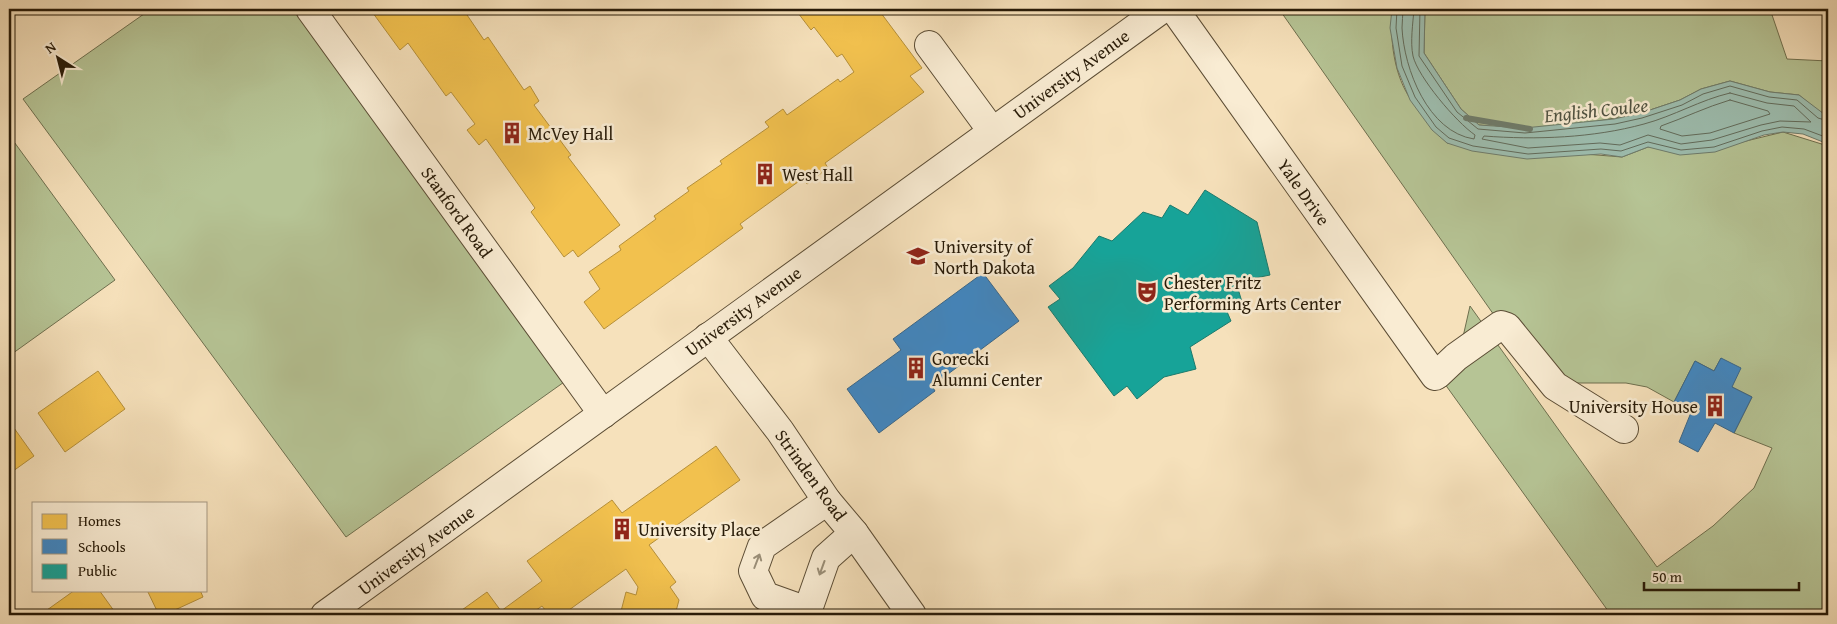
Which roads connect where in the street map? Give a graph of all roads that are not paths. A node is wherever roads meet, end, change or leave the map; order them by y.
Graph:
1 (310, 9) edge
2 (1162, 9) edge
3 (1174, 9) edge
4 (929, 45) dead end
5 (992, 130) junction
6 (708, 337) junction
7 (603, 414) junction
8 (1624, 429) dead end
9 (827, 501) junction
10 (854, 533) junction
11 (806, 613) edge
12 (326, 615) edge
13 (912, 615) edge

1 - 7 street, Stanford Road
2 - 5 street, University Avenue
3 - 8 street, Yale Drive
4 - 5 street
5 - 6 street, University Avenue
6 - 7 street, University Avenue
6 - 9 street, Strinden Road
7 - 12 street, University Avenue
9 - 10 street, Strinden Road
11 -> 9 street
10 -> 11 street
10 - 13 street, Strinden Road

